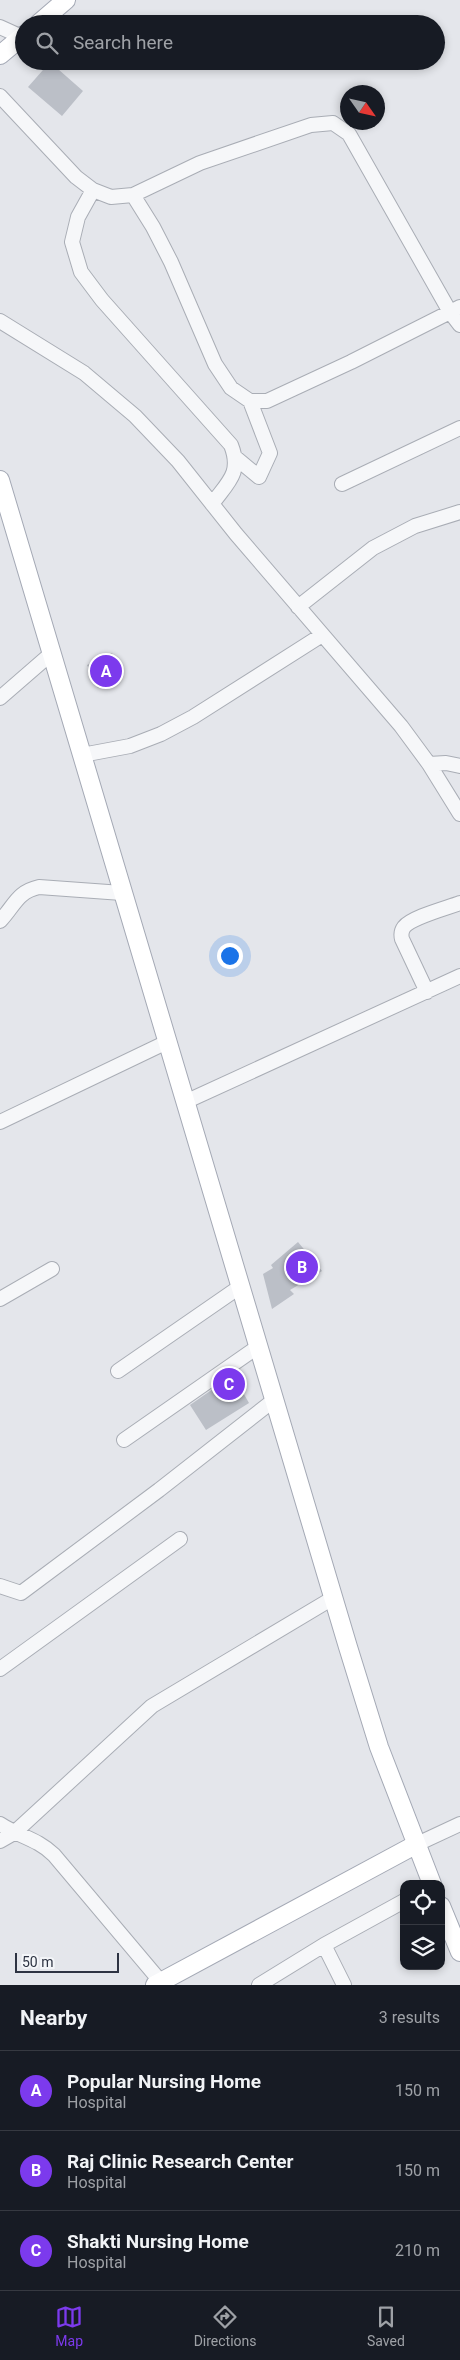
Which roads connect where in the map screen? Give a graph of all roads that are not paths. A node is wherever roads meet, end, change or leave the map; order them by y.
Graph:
1 (66, 0) edge
2 (48, 15) edge
3 (0, 27) edge
4 (15, 33) edge
5 (15, 43) edge
6 (0, 55) edge
7 (0, 96) edge
8 (92, 190) junction
9 (133, 195) junction
10 (455, 310) edge
11 (0, 321) edge
12 (460, 326) edge
13 (250, 401) junction
14 (460, 428) edge
15 (236, 458) junction
16 (0, 480) edge
17 (342, 484) dead end
18 (212, 504) junction
19 (460, 512) edge
20 (298, 607) junction
21 (322, 635) junction
22 (53, 652) junction
23 (0, 698) edge
24 (82, 755) junction
25 (429, 764) junction
26 (460, 766) edge
27 (460, 814) edge
28 (122, 893) junction
29 (460, 903) edge
30 (0, 921) edge
31 (460, 976) edge
32 (427, 992) junction
33 (167, 1042) junction
34 (185, 1102) junction
35 (0, 1122) edge
36 (52, 1269) dead end
37 (241, 1286) junction
38 (0, 1299) edge
39 (258, 1346) junction
40 (118, 1371) dead end
41 (274, 1400) junction
42 (124, 1440) dead end
43 (180, 1540) dead end
44 (0, 1586) edge
45 (333, 1598) junction
46 (0, 1669) edge
47 (0, 1824) edge
48 (460, 1824) edge
49 (14, 1833) junction
50 (0, 1841) edge
51 (415, 1845) junction
52 (430, 1880) edge
53 (400, 1904) edge
54 (445, 1916) edge
55 (324, 1945) junction
56 (460, 1952) edge
57 (158, 1983) edge
58 (259, 1985) edge
59 (344, 1985) edge

1 - 2 main road
3 - 4 street
5 - 6 main road
7 - 8 street
8 - 9 street
8 - 15 street
9 - 10 street
9 - 13 street
10 - 12 street
10 - 13 street
11 - 18 street
13 - 15 street
14 - 17 street
15 - 18 street
16 - 22 main road
18 - 20 street
19 - 20 street
20 - 21 street
21 - 24 street
21 - 25 street
22 - 23 street
22 - 24 main road
24 - 28 main road
25 - 26 street
25 - 27 street
28 - 30 street
28 - 33 main road
29 - 32 street
31 - 32 street
32 - 34 street
33 - 34 main road
33 - 35 street
34 - 37 main road
36 - 38 street
37 - 39 main road
37 - 40 street
39 - 41 main road
39 - 42 street
41 - 44 street
41 - 45 main road
43 - 46 street
45 - 49 street
45 - 51 main road
47 - 49 street
48 - 51 street
49 - 50 street
49 - 57 street
51 - 52 main road
51 - 57 main road
53 - 55 street
54 - 56 main road
55 - 58 street
55 - 59 street

